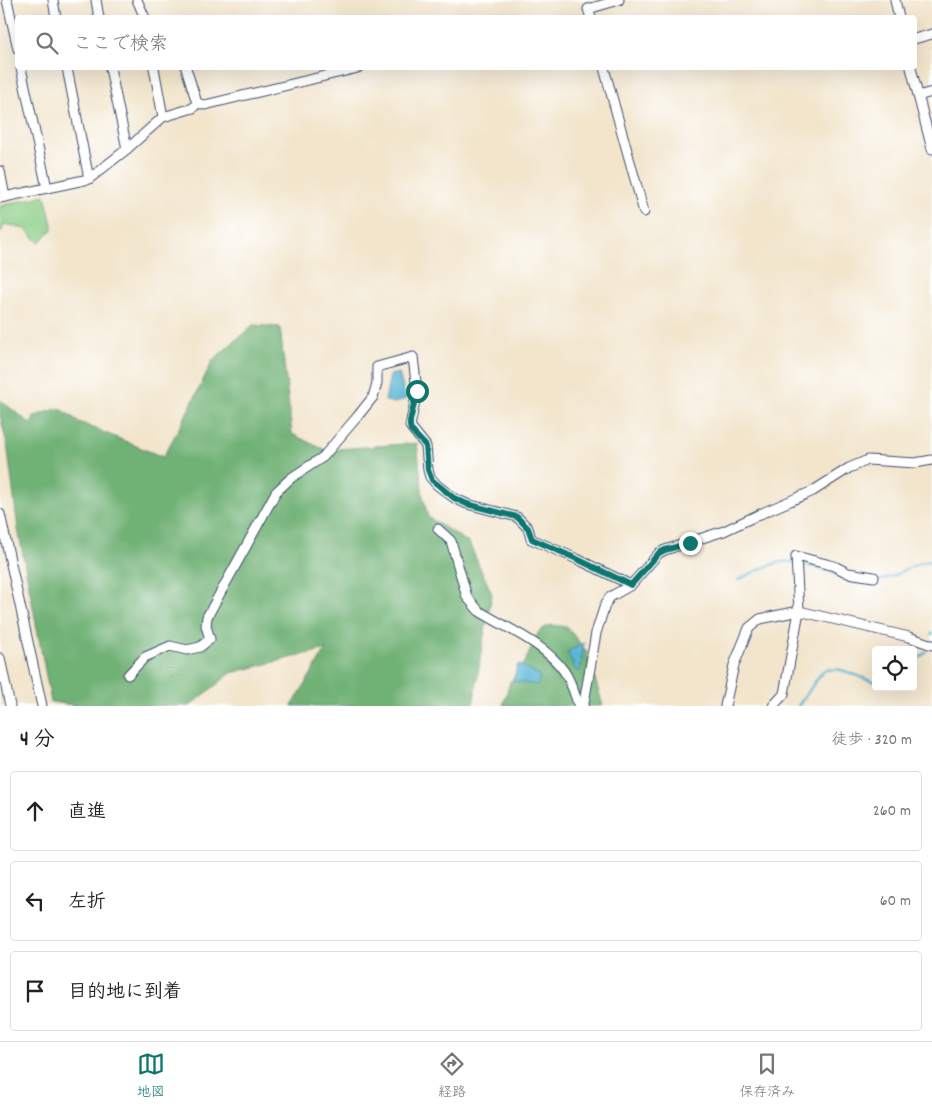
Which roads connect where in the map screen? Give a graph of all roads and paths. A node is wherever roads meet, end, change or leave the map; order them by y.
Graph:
1 (7, 0) edge
2 (53, 0) edge
3 (96, 0) edge
4 (137, 0) edge
5 (619, 0) edge
6 (894, 0) edge
7 (56, 15) edge
8 (98, 15) edge
9 (143, 15) edge
10 (589, 15) edge
11 (898, 15) edge
12 (932, 34) edge
13 (15, 36) edge
14 (917, 37) edge
15 (21, 70) edge
16 (67, 70) edge
17 (110, 70) edge
18 (154, 70) edge
19 (187, 70) edge
20 (350, 70) edge
21 (605, 70) edge
22 (912, 70) edge
23 (932, 92) edge
24 (918, 96) junction
25 (197, 104) junction
26 (163, 117) junction
27 (931, 138) edge
28 (127, 149) junction
29 (932, 149) edge
30 (0, 171) edge
31 (90, 179) junction
32 (47, 188) junction
33 (3, 198) edge
34 (644, 212) dead end
35 (932, 460) edge
36 (0, 514) edge
37 (438, 529) dead end
38 (874, 577) dead end
39 (631, 585) junction
40 (799, 611) junction
41 (932, 645) edge
42 (0, 658) edge
43 (128, 675) dead end
44 (10, 706) edge
45 (42, 706) edge
46 (579, 706) edge
47 (725, 706) edge
48 (773, 706) edge

1 - 13 street
2 - 7 street
3 - 8 street
4 - 9 street
5 - 10 street
6 - 11 street
12 - 14 street
15 - 32 street
16 - 31 street
17 - 28 street
18 - 26 street
19 - 25 street
20 - 25 street
21 - 34 street
22 - 24 street
23 - 24 street
24 - 27 street
25 - 26 street
26 - 28 street
27 - 29 street
28 - 31 street
30 - 33 street
31 - 32 street
32 - 33 street
35 - 39 street
36 - 45 street
37 - 46 street
38 - 40 street
39 - 43 street
39 - 46 street
40 - 41 street
40 - 47 street
40 - 48 street
42 - 44 street

